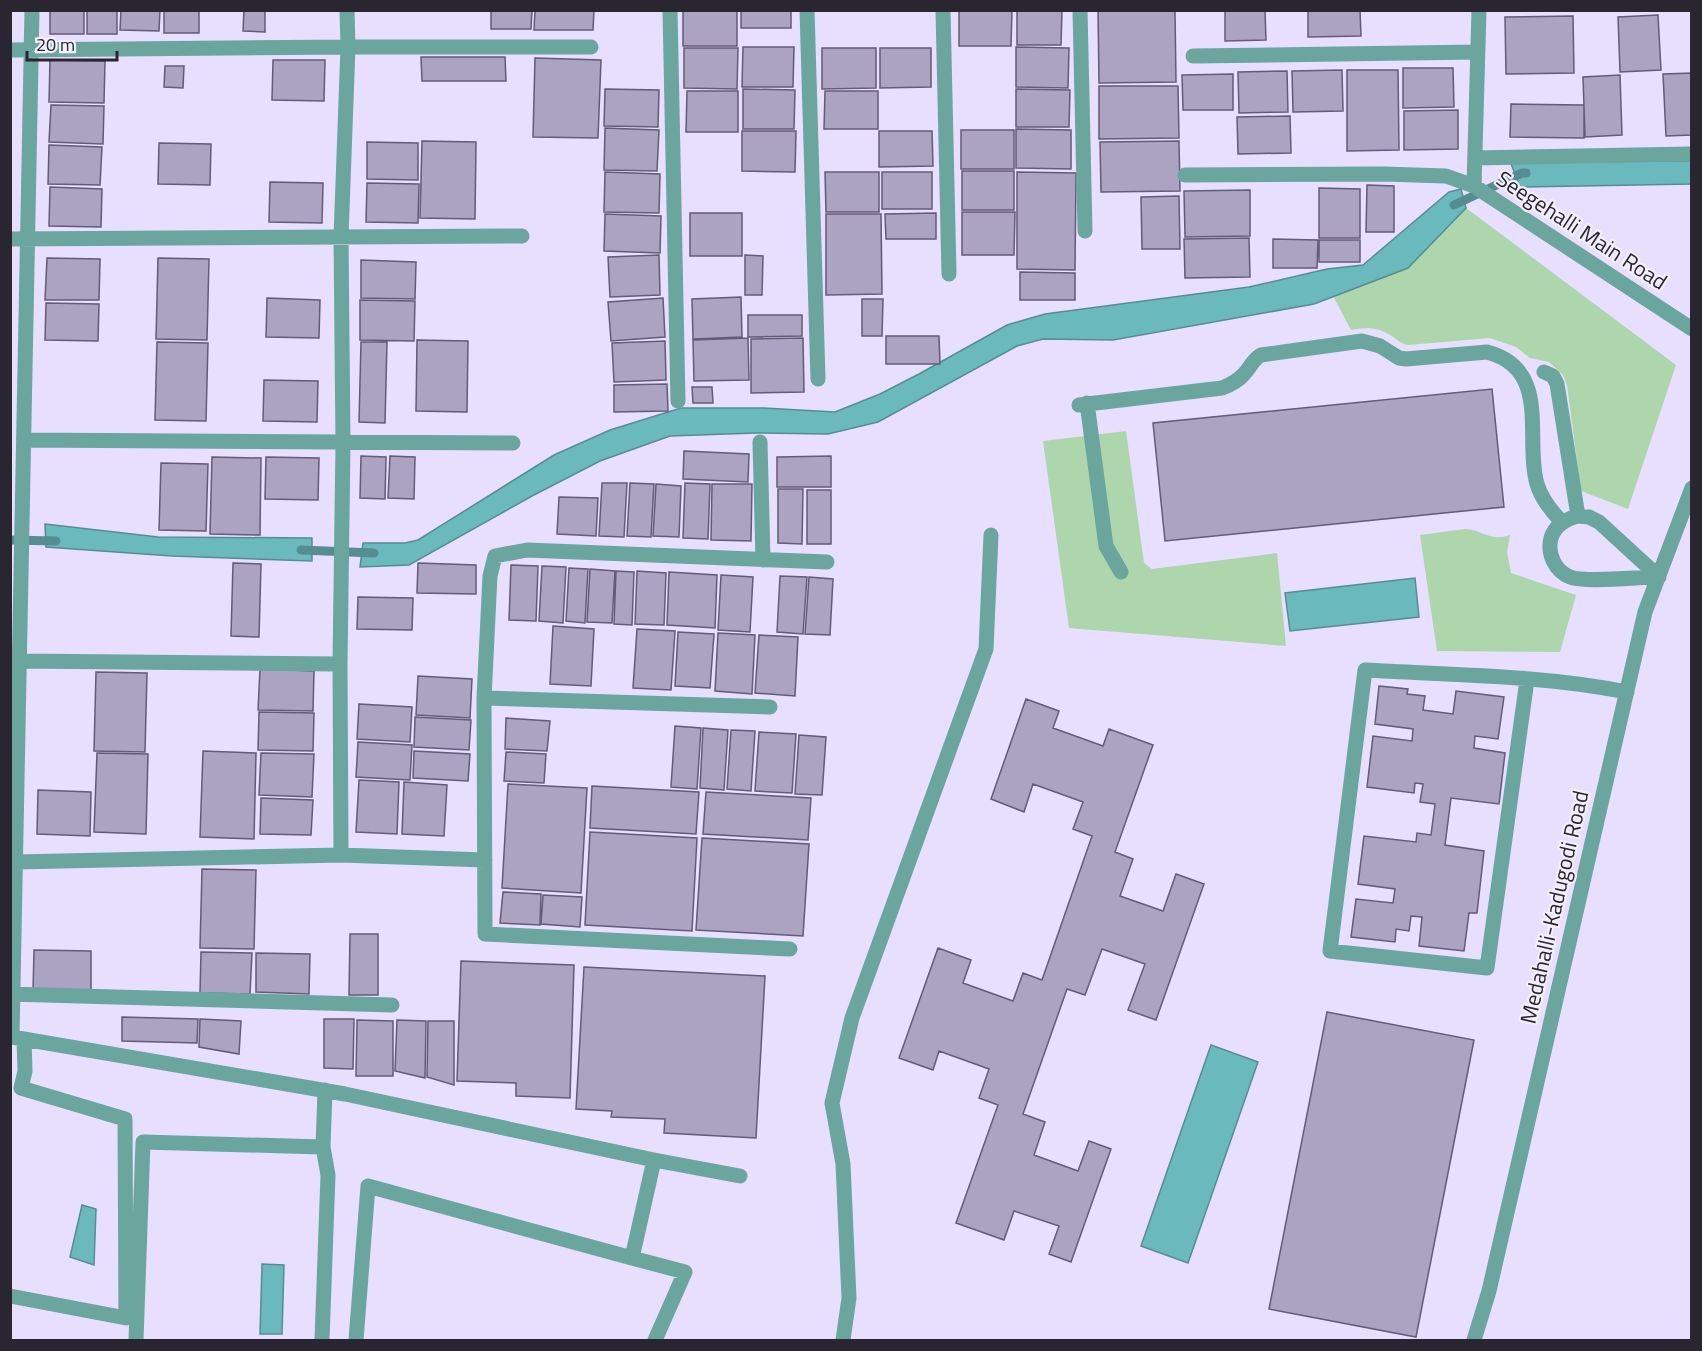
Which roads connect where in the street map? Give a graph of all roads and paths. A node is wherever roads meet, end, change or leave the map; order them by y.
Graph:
1 (32, 10) edge
2 (347, 10) edge
3 (670, 10) edge
4 (807, 10) edge
5 (943, 10) edge
6 (1080, 10) edge
7 (1479, 10) edge
8 (348, 47) junction
9 (591, 47) dead end
10 (10, 50) edge
11 (31, 51) junction
12 (1478, 52) junction
13 (1194, 56) dead end
14 (1692, 154) edge
15 (1475, 158) junction
16 (1185, 175) dead end
17 (1474, 186) junction
18 (1085, 231) dead end
19 (522, 236) dead end
20 (341, 237) junction
21 (10, 239) edge
22 (27, 239) junction
23 (949, 274) dead end
24 (1692, 329) edge
25 (1544, 372) dead end
26 (818, 379) dead end
27 (678, 401) dead end
28 (24, 440) junction
29 (760, 442) dead end
30 (344, 443) junction
31 (513, 443) dead end
32 (1692, 488) edge
33 (1578, 516) junction
34 (1562, 522) junction
35 (991, 535) dead end
36 (763, 560) junction
37 (827, 562) dead end
38 (1121, 572) dead end
39 (1659, 577) junction
40 (15, 612) edge
41 (19, 662) junction
42 (340, 664) junction
43 (1527, 680) junction
44 (1627, 692) junction
45 (484, 698) junction
46 (771, 707) dead end
47 (14, 754) edge
48 (341, 855) junction
49 (485, 860) junction
50 (16, 862) junction
51 (13, 884) edge
52 (790, 949) dead end
53 (12, 994) edge
54 (392, 1005) dead end
55 (24, 1039) junction
56 (16, 1086) edge
57 (325, 1090) junction
58 (323, 1148) junction
59 (654, 1160) junction
60 (740, 1176) dead end
61 (633, 1258) junction
62 (10, 1296) edge
63 (136, 1341) edge
64 (322, 1341) edge
65 (356, 1341) edge
66 (656, 1341) edge
67 (843, 1341) edge
68 (1474, 1341) edge

1 - 11 street
2 - 8 street
3 - 27 street
4 - 26 street
5 - 23 street
6 - 18 street
7 - 12 street, Seegehalli Main Road
8 - 9 street
8 - 11 street
8 - 20 street
10 - 11 street
11 - 22 street
12 - 13 street
12 - 15 street, Seegehalli Main Road
14 - 15 street
15 - 17 street, Seegehalli Main Road
16 - 17 street
17 - 24 street, Seegehalli Main Road
19 - 20 street
20 - 22 street
20 - 30 street
21 - 22 street
22 - 28 street
25 - 33 street
28 - 30 street
28 - 40 street
29 - 36 street
30 - 31 street
30 - 42 street
32 - 39 street, Medahalli-Kadugodi Road
33 - 34 street
33 - 39 street
34 - 38 street
34 - 39 street
35 - 67 street
36 - 37 street
36 - 45 street
39 - 44 street, Medahalli-Kadugodi Road
40 - 41 street
41 - 42 street
41 - 47 street
42 - 48 street
43 - 43 street
43 - 44 street
44 - 68 street, Medahalli-Kadugodi Road
45 - 46 street
45 - 49 street
47 - 50 street
48 - 49 street
48 - 50 street
49 - 52 street
50 - 51 street
51 - 53 street
53 - 54 street
53 - 55 street
55 - 56 street
55 - 57 street
56 - 62 street
57 - 58 street
57 - 59 street
58 - 63 street
58 - 64 street
59 - 60 street
59 - 61 street
61 - 65 street
61 - 66 street

